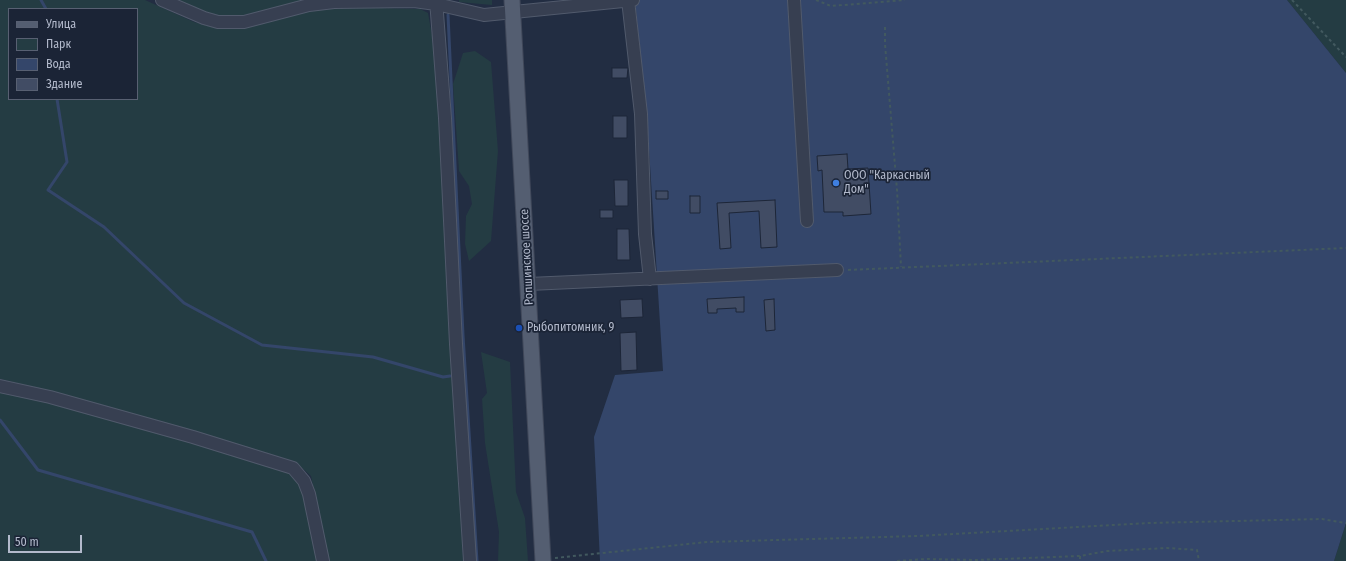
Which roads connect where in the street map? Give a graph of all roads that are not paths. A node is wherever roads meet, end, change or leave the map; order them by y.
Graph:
1 (162, 0) edge
2 (628, 0) edge
3 (633, 0) edge
4 (794, 0) edge
5 (436, 2) edge
6 (512, 6) edge
7 (807, 221) dead end
8 (838, 270) road end
9 (650, 279) junction
10 (529, 284) junction
11 (0, 386) edge
12 (543, 560) edge
13 (322, 561) edge
14 (470, 561) edge

1 - 5 street
2 - 3 street
2 - 6 street
2 - 9 street
4 - 7 street
5 - 6 street
5 - 14 street
6 - 10 main road, Ропшинское шоссе
8 - 9 street
9 - 10 street
10 - 12 main road, Ропшинское шоссе
11 - 13 street

